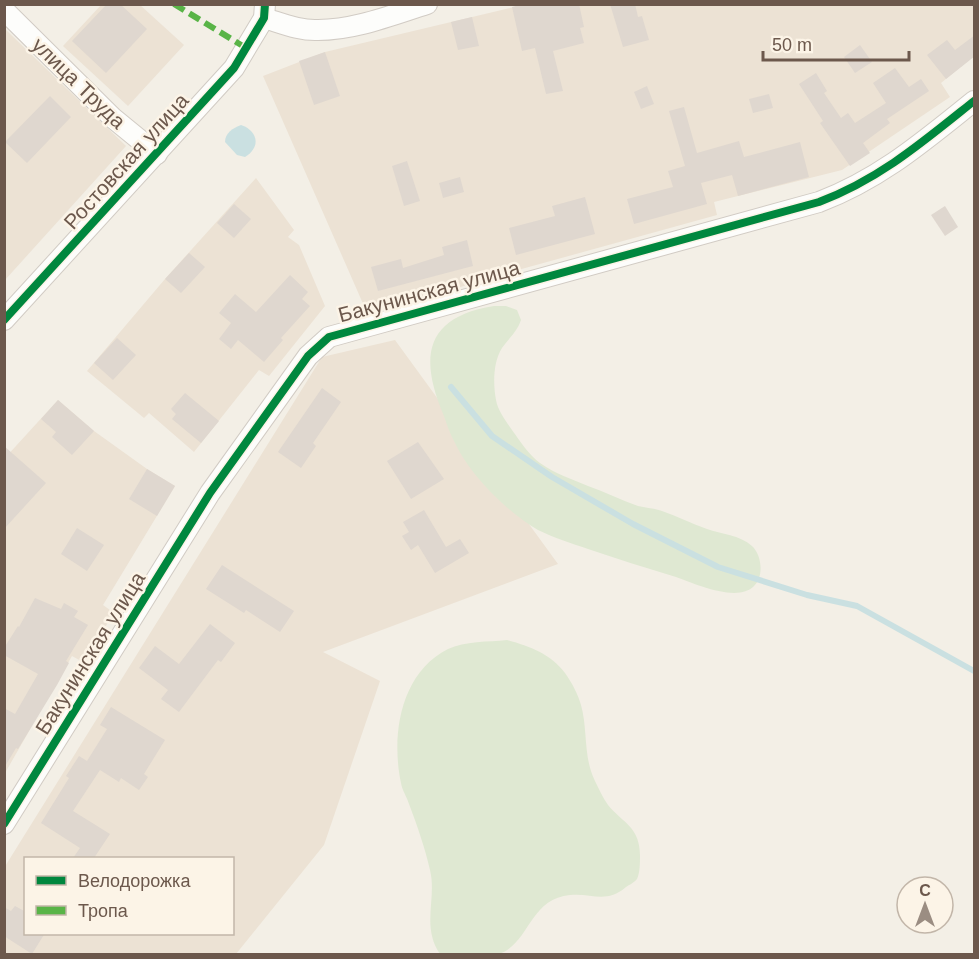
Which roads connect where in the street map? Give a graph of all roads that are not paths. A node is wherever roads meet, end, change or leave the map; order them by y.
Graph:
1 (427, 4) edge
2 (4, 10) edge
3 (264, 11) edge
4 (975, 101) edge
5 (157, 154) junction
6 (4, 320) edge
7 (4, 824) edge

1 - 3 street
2 - 5 street, улица Труда
3 - 5 street, Ростовская улица
4 - 7 street, Бакунинская улица
5 - 6 street, Ростовская улица

